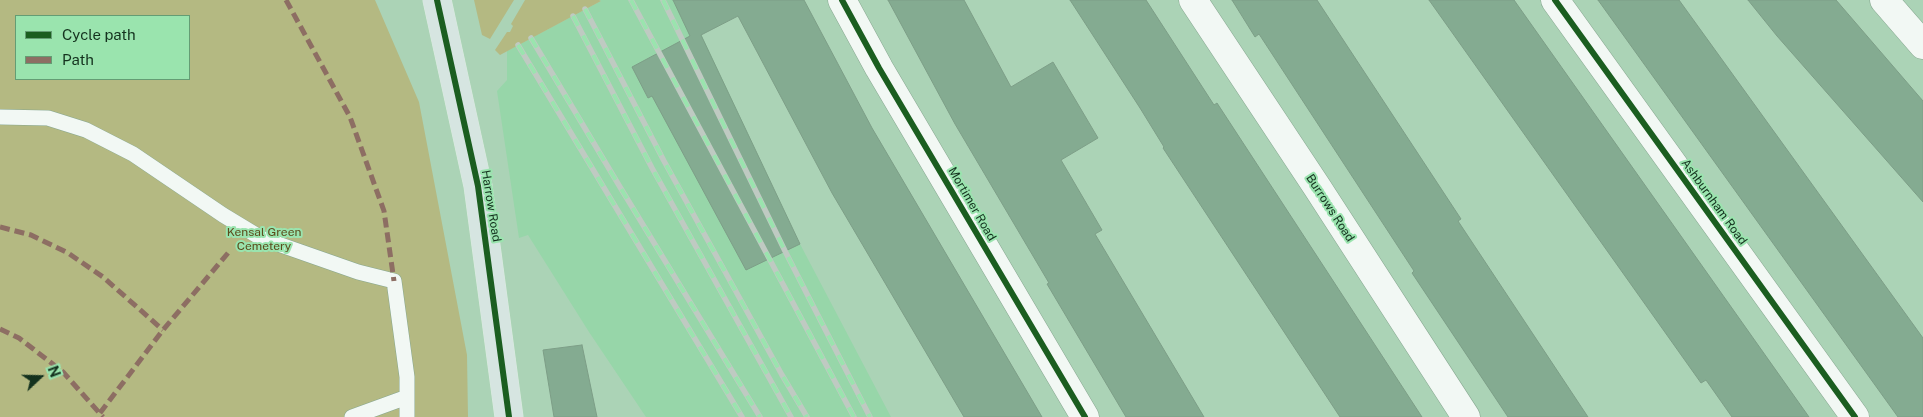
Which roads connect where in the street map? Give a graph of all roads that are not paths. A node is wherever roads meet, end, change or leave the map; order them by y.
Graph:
1 (437, 0) edge
2 (842, 0) edge
3 (1193, 0) edge
4 (1555, 0) edge
5 (1884, 0) edge
6 (1923, 45) edge
7 (0, 117) edge
8 (407, 397) junction
9 (352, 417) edge
10 (407, 417) edge
11 (510, 417) edge
12 (1085, 417) edge
13 (1466, 417) edge
14 (1855, 417) edge

1 - 11 main road, Harrow Road
2 - 12 street, Mortimer Road
3 - 13 street, Burrows Road
4 - 14 street, Ashburnham Road
5 - 6 street
7 - 8 lane
8 - 9 lane
8 - 10 lane

